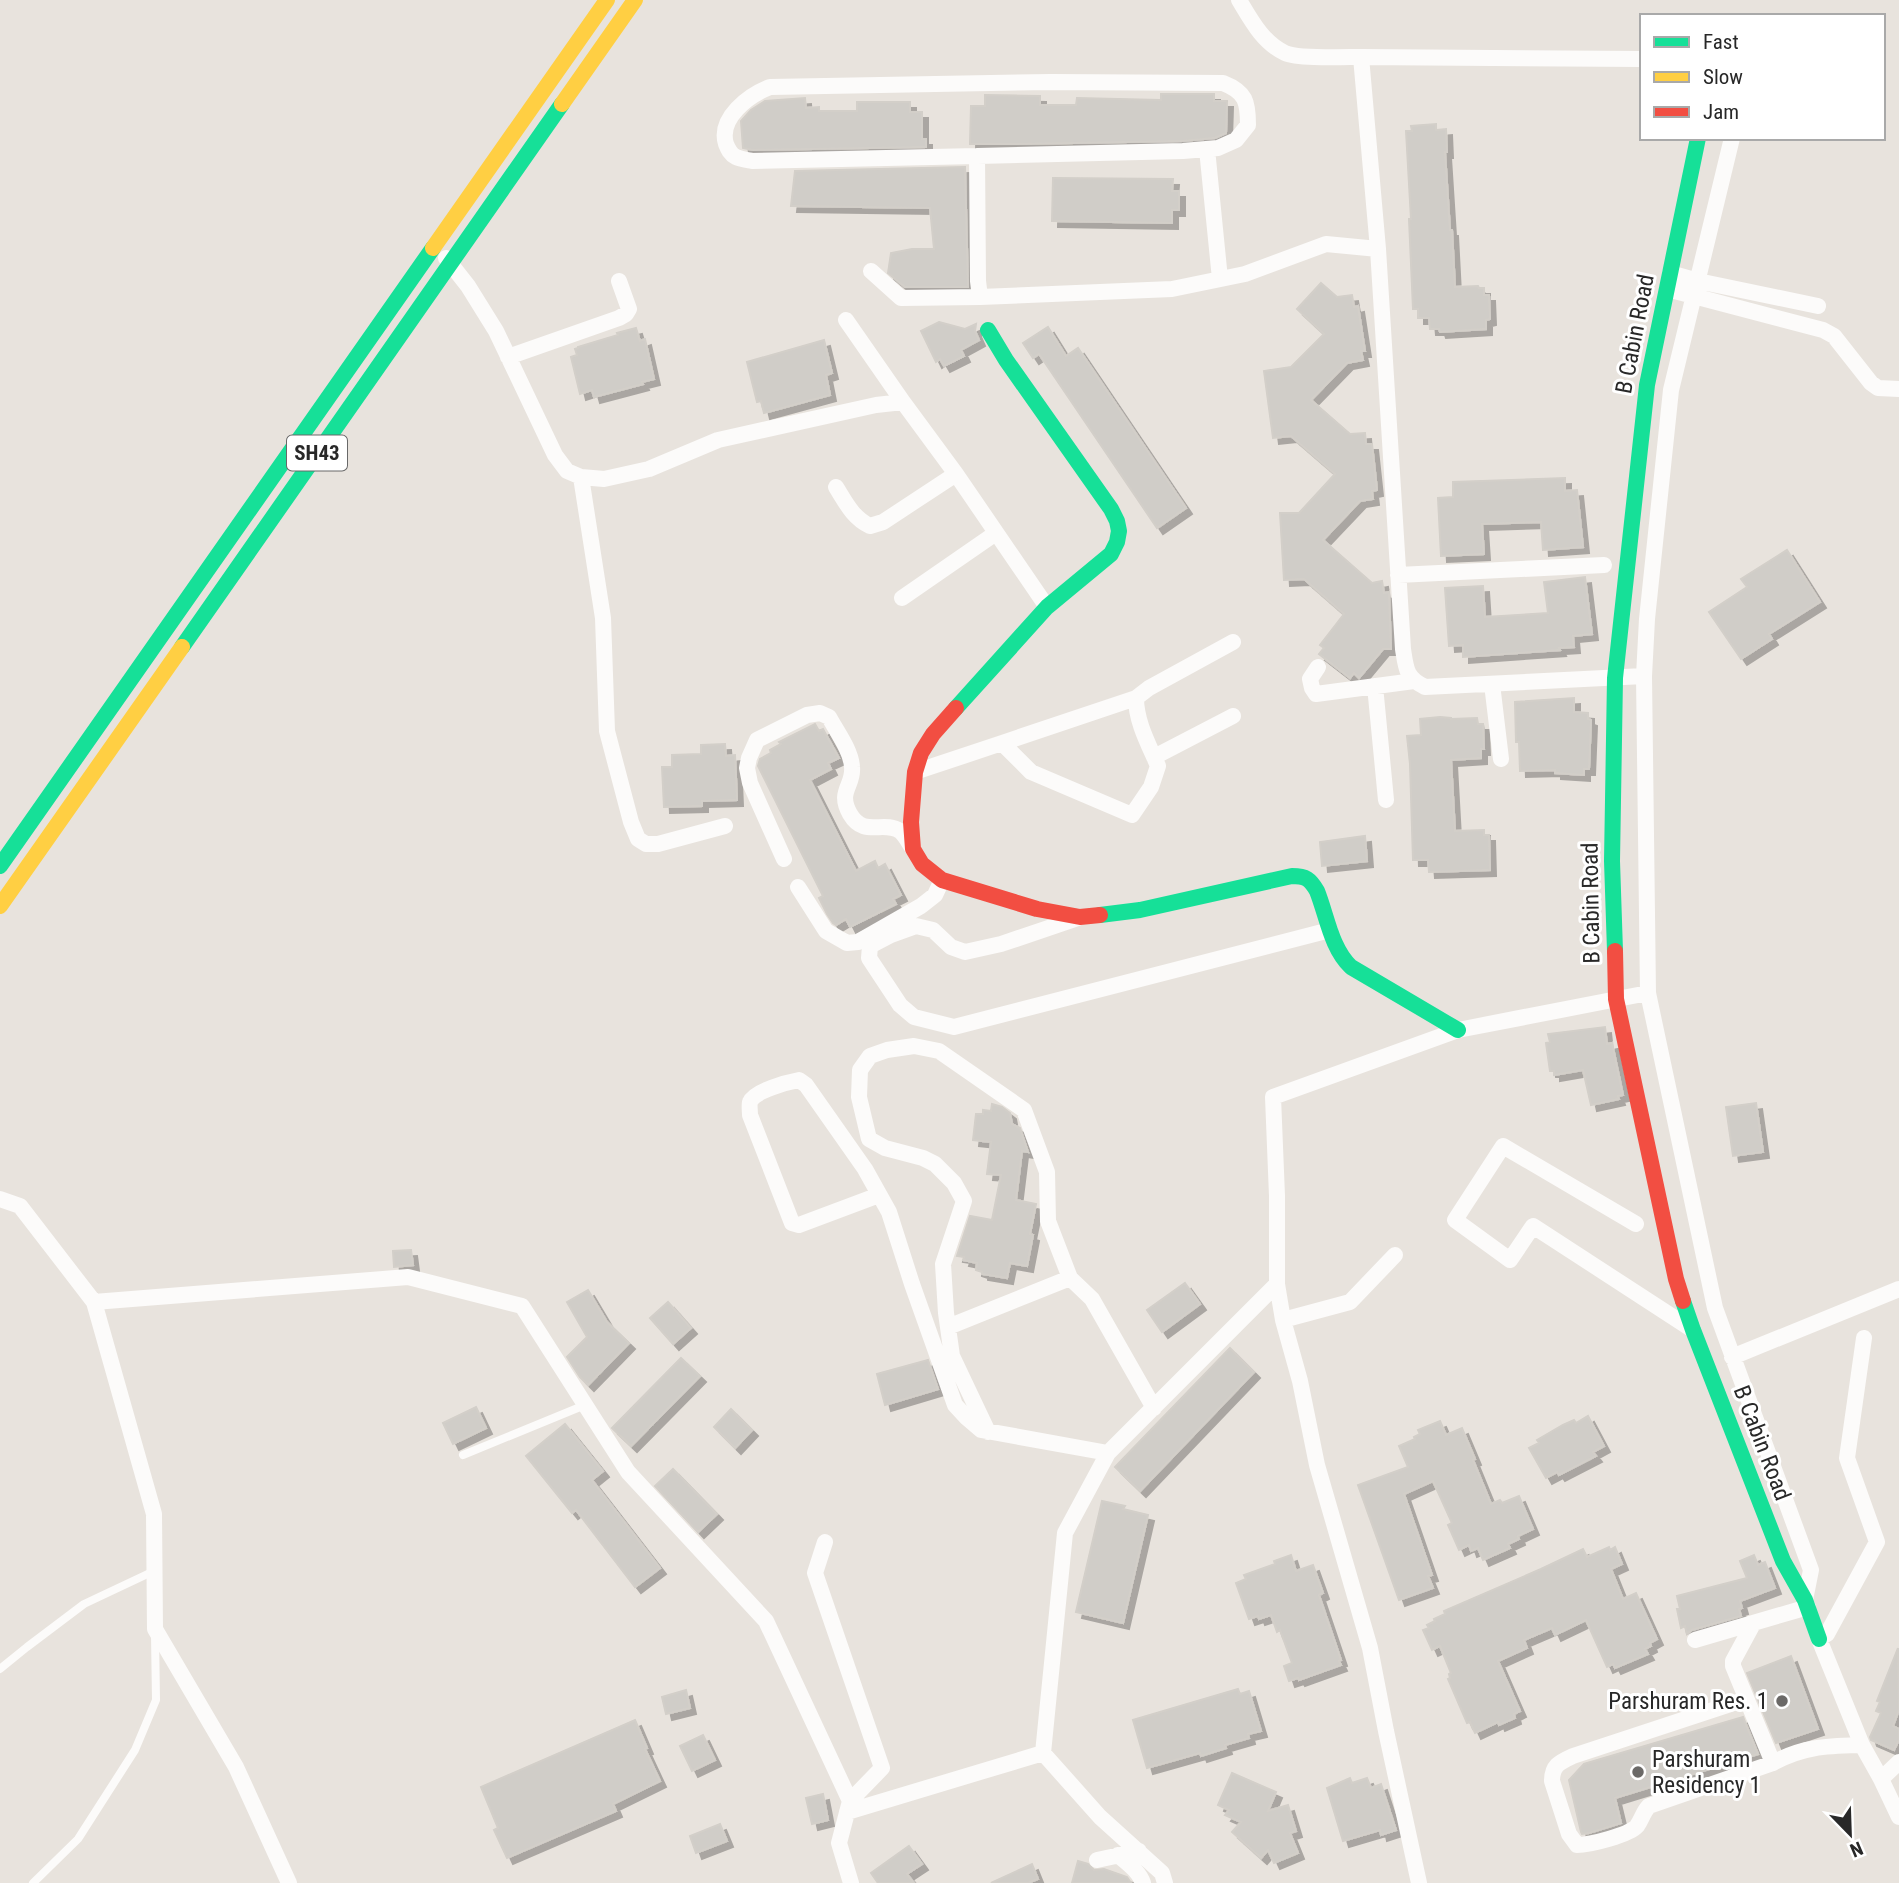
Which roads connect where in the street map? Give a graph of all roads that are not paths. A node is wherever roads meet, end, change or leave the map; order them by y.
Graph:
1 (607, 0) edge
2 (635, 0) edge
3 (1239, 0) edge
4 (1361, 57) junction
5 (1640, 59) edge
6 (1698, 140) edge
7 (1732, 140) edge
8 (1207, 149) junction
9 (976, 156) junction
10 (434, 246) junction
11 (1378, 249) junction
12 (451, 262) junction
13 (871, 271) dead end
14 (1220, 279) junction
15 (619, 281) dead end
16 (1668, 281) junction
17 (1696, 289) junction
18 (980, 297) junction
19 (1818, 306) dead end
20 (846, 320) dead end
21 (988, 330) dead end
22 (508, 356) junction
23 (1647, 385) junction
24 (1899, 389) edge
25 (1671, 390) junction
26 (903, 402) junction
27 (956, 474) junction
28 (581, 477) junction
29 (836, 487) dead end
30 (996, 533) junction
31 (1604, 565) dead end
32 (1398, 575) junction
33 (902, 598) dead end
34 (1047, 607) junction
35 (1233, 642) dead end
36 (1318, 667) dead end
37 (1644, 676) junction
38 (1615, 678) junction
39 (1414, 681) junction
40 (1492, 684) junction
41 (1375, 686) junction
42 (1136, 698) junction
43 (1233, 716) dead end
44 (1002, 743) junction
45 (1154, 757) junction
46 (1501, 759) dead end
47 (915, 772) junction
48 (1386, 800) dead end
49 (725, 826) dead end
50 (913, 849) junction
51 (784, 859) dead end
52 (0, 866) edge
53 (942, 880) junction
54 (799, 887) dead end
55 (0, 906) edge
56 (1080, 917) junction
57 (1330, 930) junction
58 (1648, 993) junction
59 (1616, 999) junction
60 (1458, 1030) junction
61 (879, 1195) junction
62 (0, 1199) edge
63 (1636, 1224) dead end
64 (1395, 1255) dead end
65 (1070, 1278) junction
66 (1277, 1284) junction
67 (1899, 1289) edge
68 (94, 1302) junction
69 (1283, 1320) junction
70 (948, 1327) junction
71 (1693, 1330) junction
72 (1864, 1338) dead end
73 (1732, 1357) junction
74 (584, 1405) junction
75 (1154, 1408) junction
76 (988, 1432) junction
77 (1108, 1453) junction
78 (463, 1455) dead end
79 (825, 1542) dead end
80 (154, 1571) junction
81 (1806, 1603) junction
82 (1753, 1623) junction
83 (155, 1629) junction
84 (1819, 1639) junction
85 (1695, 1640) dead end
86 (0, 1669) edge
87 (1746, 1699) junction
88 (1862, 1745) junction
89 (1043, 1753) junction
90 (1899, 1762) edge
91 (1773, 1763) junction
92 (1881, 1779) junction
93 (848, 1806) junction
94 (1899, 1817) edge
95 (1139, 1851) junction
96 (1118, 1856) junction
97 (1097, 1860) dead end
98 (33, 1883) edge
99 (289, 1883) edge
100 (851, 1883) edge
101 (1143, 1883) edge
102 (1165, 1883) edge
103 (1419, 1883) edge

1 - 10 street, SH43
2 - 12 street, SH43
3 - 4 street
4 - 5 street
4 - 11 street
6 - 16 street, B Cabin Road
7 - 17 street
8 - 9 street
8 - 9 street
8 - 14 street
9 - 18 street
10 - 12 street
10 - 52 street, SH43
11 - 14 street
11 - 32 street
12 - 22 street
12 - 55 street, SH43
13 - 18 street
14 - 18 street
15 - 22 street
16 - 17 street
16 - 23 street, B Cabin Road
17 - 19 street
17 - 24 street
17 - 25 street
20 - 26 street
21 - 34 street
22 - 28 street
23 - 25 street
23 - 38 street, B Cabin Road
25 - 37 street
26 - 27 street
26 - 28 street
27 - 29 street
27 - 30 street
28 - 49 street
30 - 33 street
30 - 34 street
31 - 32 street
32 - 39 street
34 - 47 street
35 - 42 street
36 - 41 street
37 - 38 street
37 - 58 street
38 - 40 street
38 - 59 street, B Cabin Road
39 - 40 street
39 - 41 street
40 - 46 street
41 - 48 street
42 - 44 street
42 - 45 street
43 - 45 street
44 - 45 street
44 - 47 street
47 - 50 street
50 - 51 street
50 - 53 street
53 - 54 street
53 - 56 street
56 - 57 street
56 - 57 street
57 - 60 street
58 - 59 street
58 - 73 street
59 - 60 street
59 - 71 street, B Cabin Road
60 - 66 street
61 - 61 street
61 - 76 street
62 - 68 street
63 - 71 street
64 - 69 street
65 - 70 street
65 - 70 street
65 - 75 street
66 - 69 street
66 - 75 street
67 - 73 street
68 - 74 street
68 - 80 street
69 - 103 street
70 - 76 street
71 - 81 street, B Cabin Road
72 - 84 street
73 - 81 street
74 - 78 lane
74 - 93 street
75 - 77 street
76 - 77 street
77 - 89 street
79 - 93 street
80 - 83 street
80 - 86 lane
81 - 82 street
81 - 84 street, B Cabin Road
82 - 85 street
82 - 87 street
83 - 98 lane
83 - 99 street
84 - 88 street
87 - 91 street
87 - 91 street
88 - 91 street
88 - 92 street
89 - 93 street
89 - 95 street
90 - 92 street
92 - 94 street
93 - 100 street
95 - 96 street
95 - 102 street
96 - 97 street
96 - 101 street

